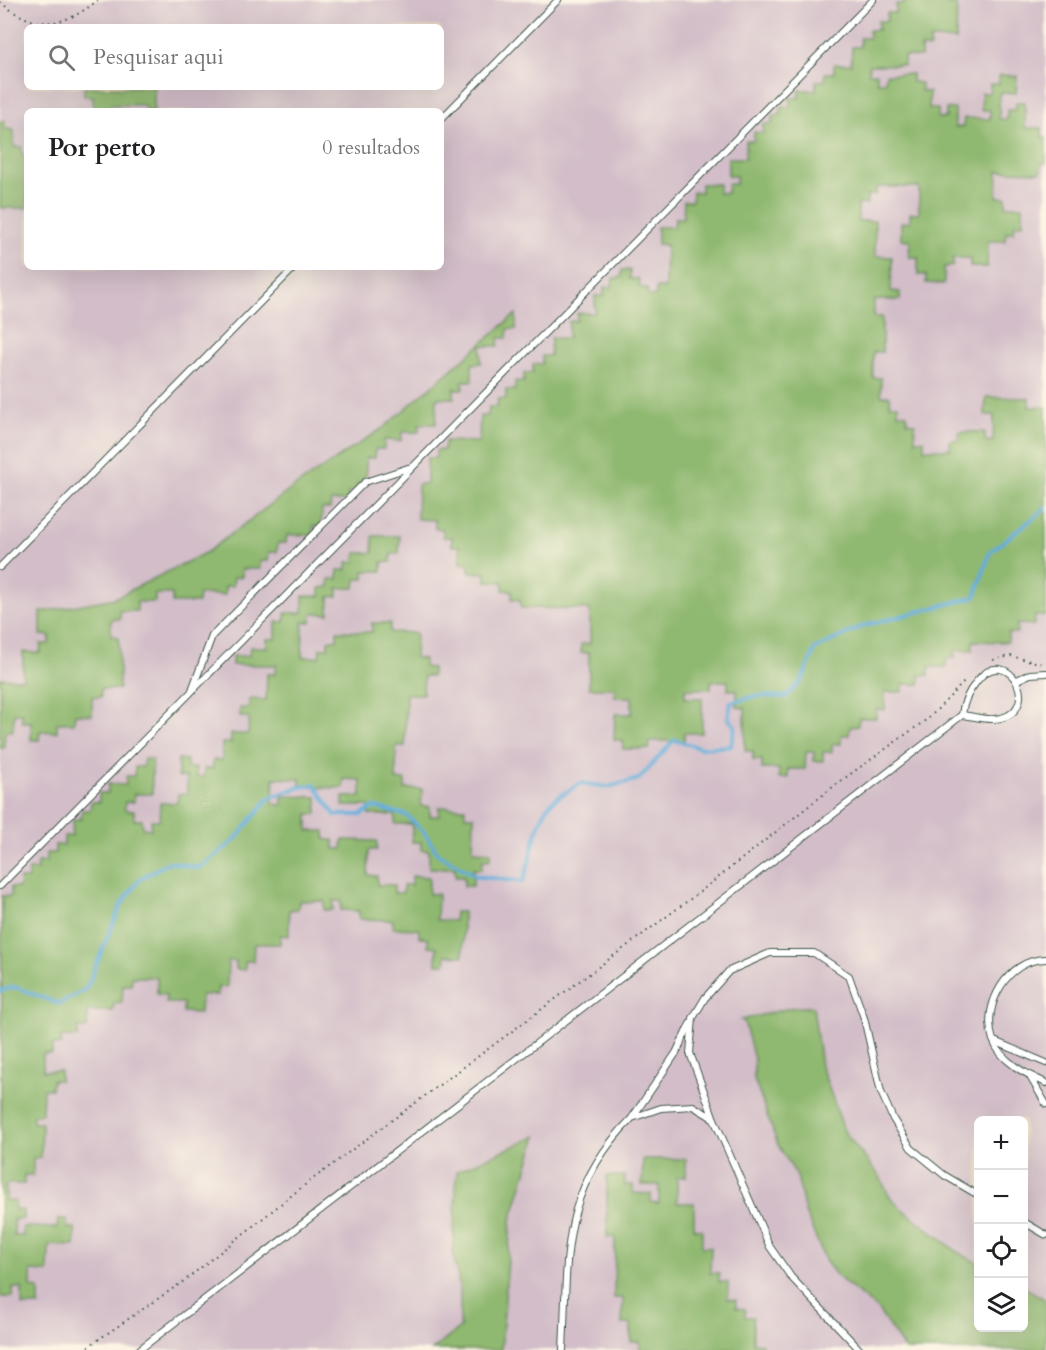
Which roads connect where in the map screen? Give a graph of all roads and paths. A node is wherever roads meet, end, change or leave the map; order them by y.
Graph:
1 (98, 0) edge
2 (558, 0) edge
3 (873, 0) edge
4 (0, 2) edge
5 (444, 116) edge
6 (292, 270) edge
7 (414, 466) junction
8 (0, 567) edge
9 (986, 664) dead end
10 (1046, 668) edge
11 (1046, 673) edge
12 (969, 676) dead end
13 (1017, 680) junction
14 (192, 692) junction
15 (962, 715) junction
16 (0, 886) edge
17 (1046, 954) edge
18 (1036, 959) junction
19 (1046, 959) edge
20 (693, 1018) junction
21 (993, 1041) junction
22 (1046, 1063) edge
23 (1029, 1075) junction
24 (1046, 1083) edge
25 (1046, 1104) edge
26 (632, 1118) junction
27 (714, 1119) junction
28 (974, 1193) edge
29 (1027, 1224) edge
30 (1046, 1235) edge
31 (83, 1350) edge
32 (139, 1350) edge
33 (563, 1350) edge
34 (860, 1350) edge

1 - 4 path
2 - 5 lane
3 - 7 lane
6 - 8 lane
7 - 14 lane
7 - 14 lane
9 - 10 path
11 - 13 lane
12 - 31 path
13 - 15 lane
13 - 15 lane
14 - 16 lane
15 - 32 lane
17 - 18 lane
18 - 19 lane
18 - 21 lane
20 - 26 lane
20 - 27 lane
20 - 28 lane
21 - 22 lane
21 - 23 lane
23 - 24 lane
23 - 25 lane
26 - 27 lane
26 - 33 lane
27 - 34 lane
29 - 30 lane

